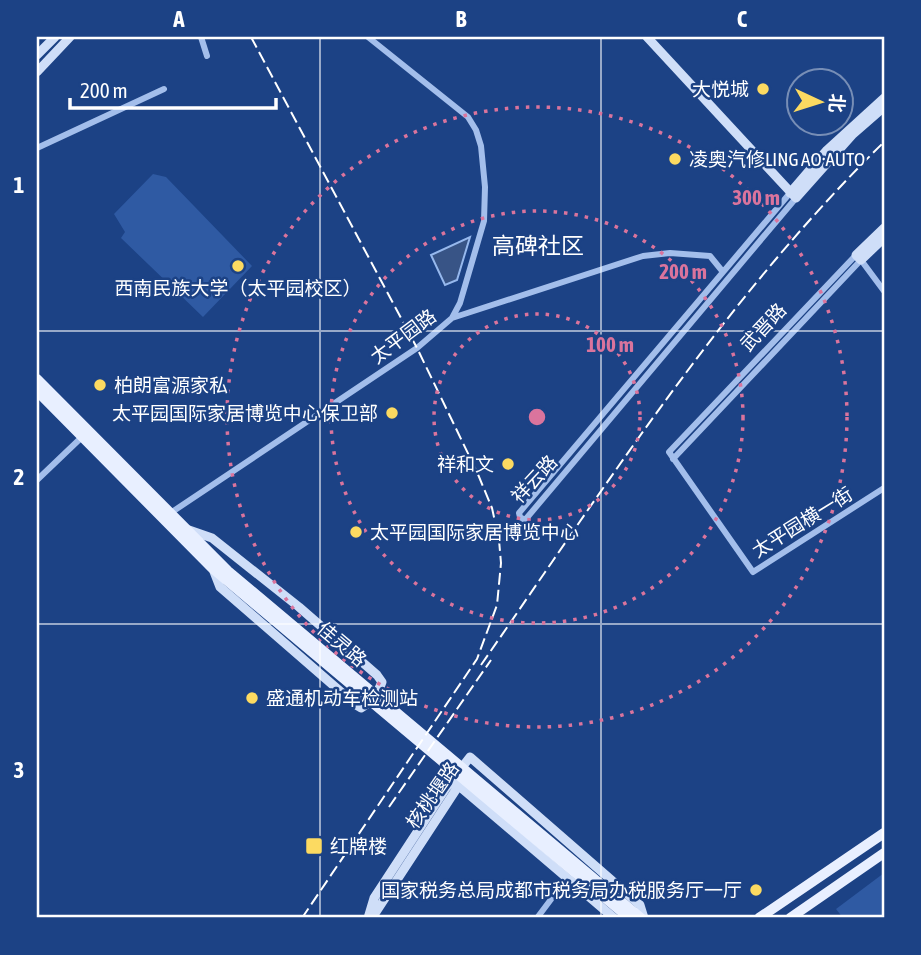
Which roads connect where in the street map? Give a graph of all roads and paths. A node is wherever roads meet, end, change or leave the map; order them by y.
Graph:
1 (55, 37) edge
2 (70, 37) edge
3 (201, 37) edge
4 (368, 37) edge
5 (648, 37) edge
6 (37, 55) edge
7 (207, 56) dead end
8 (37, 72) edge
9 (164, 89) dead end
10 (884, 97) edge
11 (884, 107) edge
12 (37, 148) edge
13 (793, 196) junction
14 (884, 228) edge
15 (884, 238) edge
16 (858, 257) junction
17 (723, 272) junction
18 (884, 292) edge
19 (452, 318) junction
20 (37, 379) edge
21 (37, 391) edge
22 (86, 434) junction
23 (671, 456) joint
24 (37, 480) edge
25 (884, 488) edge
26 (166, 517) junction
27 (184, 529) junction
28 (212, 568) junction
29 (225, 574) junction
30 (455, 783) junction
31 (884, 833) edge
32 (884, 853) edge
33 (567, 878) junction
34 (616, 902) junction
35 (370, 918) edge
36 (537, 918) edge
37 (614, 918) edge
38 (629, 918) edge
39 (642, 918) edge
40 (759, 918) edge
41 (790, 918) edge

1 - 6 street
2 - 8 street
3 - 7 street
4 - 19 street, 太平园路
5 - 13 street
9 - 12 street
10 - 13 street, 祥云路
11 - 13 street, 祥云路
13 - 17 street, 祥云路
13 - 17 street, 祥云路
14 - 16 street, 武晋路
15 - 16 street, 武晋路
16 - 18 street
16 - 23 street, 武晋路
17 - 19 street
19 - 26 street, 太平园路
20 - 22 main road, 佳灵路
21 - 22 main road, 佳灵路
22 - 24 street
22 - 26 main road, 佳灵路
23 - 25 street, 太平园横一街
26 - 27 main road, 佳灵路
26 - 28 main road, 佳灵路
27 - 28 street
27 - 29 main road, 佳灵路
28 - 29 main road, 佳灵路
29 - 34 main road, 佳灵路
30 - 33 street
30 - 35 street, 核桃堰路
30 - 39 street, 核桃堰路
31 - 40 main road
32 - 41 main road
33 - 36 street
33 - 37 street
34 - 38 main road, 佳灵路
34 - 39 main road, 佳灵路

